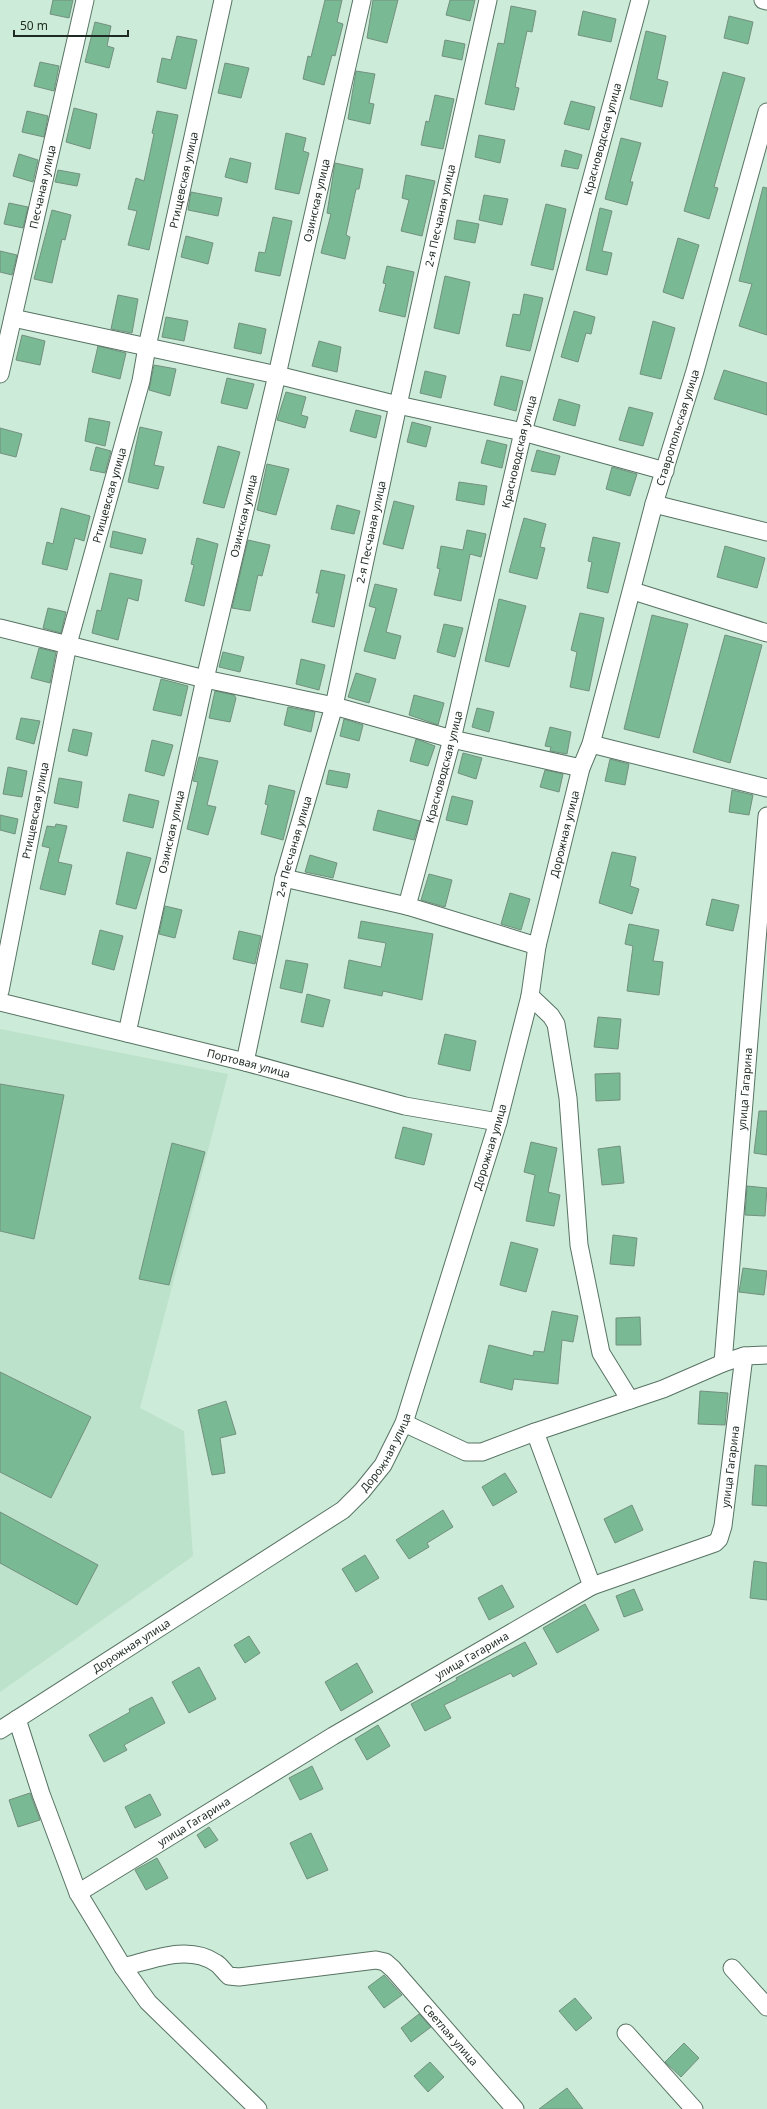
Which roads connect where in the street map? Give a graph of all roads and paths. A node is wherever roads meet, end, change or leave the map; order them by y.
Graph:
1 (85, 0) edge
2 (223, 0) edge
3 (362, 0) edge
4 (488, 0) edge
5 (640, 0) edge
6 (763, 0) edge
7 (767, 2) edge
8 (767, 112) edge
9 (13, 318) junction
10 (147, 347) junction
11 (0, 374) edge
12 (277, 375) junction
13 (398, 405) junction
14 (523, 432) junction
15 (665, 471) junction
16 (654, 504) junction
17 (767, 532) edge
18 (633, 591) junction
19 (0, 628) edge
20 (767, 633) edge
21 (68, 644) junction
22 (205, 679) junction
23 (334, 706) junction
24 (452, 739) junction
25 (591, 744) junction
26 (581, 768) junction
27 (767, 788) edge
28 (767, 816) edge
29 (284, 878) junction
30 (407, 906) junction
31 (537, 946) junction
32 (0, 991) edge
33 (530, 996) junction
34 (0, 1002) edge
35 (127, 1033) junction
36 (245, 1062) junction
37 (498, 1122) junction
38 (767, 1355) edge
39 (744, 1356) junction
40 (723, 1363) junction
41 (630, 1400) junction
42 (404, 1423) junction
43 (535, 1432) junction
44 (592, 1586) junction
45 (17, 1719) junction
46 (0, 1730) edge
47 (78, 1893) junction
48 (123, 1967) junction
49 (732, 1968) dead end
50 (767, 2007) edge
51 (626, 2033) dead end
52 (258, 2109) edge
53 (515, 2109) edge
54 (694, 2109) edge

1 - 9 street, Песчаная улица
2 - 10 street, Ртищевская улица
3 - 12 street, Озинская улица
4 - 13 street, 2-я Песчаная улица
5 - 14 street, Красноводская улица
6 - 7 street
8 - 15 street, Ставропольская улица
9 - 10 street
9 - 11 street, Песчаная улица
10 - 12 street
10 - 21 street, Ртищевская улица
12 - 13 street
12 - 22 street, Озинская улица
13 - 14 street
13 - 23 street, 2-я Песчаная улица
14 - 15 street
14 - 24 street, Красноводская улица
15 - 16 street, Ставропольская улица
16 - 17 street
16 - 18 street, Ставропольская улица
18 - 20 street
18 - 25 street, Ставропольская улица
19 - 21 street
21 - 22 street
21 - 32 street, Ртищевская улица
22 - 23 street
22 - 35 street, Озинская улица
23 - 24 street
23 - 29 street, 2-я Песчаная улица
24 - 26 street
24 - 30 street, Красноводская улица
25 - 26 street, Дорожная улица
25 - 27 street
26 - 31 street, Дорожная улица
28 - 40 street, улица Гагарина
29 - 30 street
29 - 36 street, 2-я Песчаная улица
30 - 31 street
31 - 33 street, Дорожная улица
33 - 37 street, Дорожная улица
33 - 41 street
34 - 35 street, Портовая улица
35 - 36 street, Портовая улица
36 - 37 street, Портовая улица
37 - 42 street, Дорожная улица
38 - 39 street
39 - 40 street
39 - 44 street, улица Гагарина
40 - 41 street
41 - 43 street
42 - 43 street
42 - 45 street, Дорожная улица
43 - 44 street
44 - 47 street, улица Гагарина
45 - 46 street, Дорожная улица
45 - 47 street
47 - 48 street
48 - 52 street
48 - 53 street, Светлая улица
49 - 50 street
51 - 54 street

